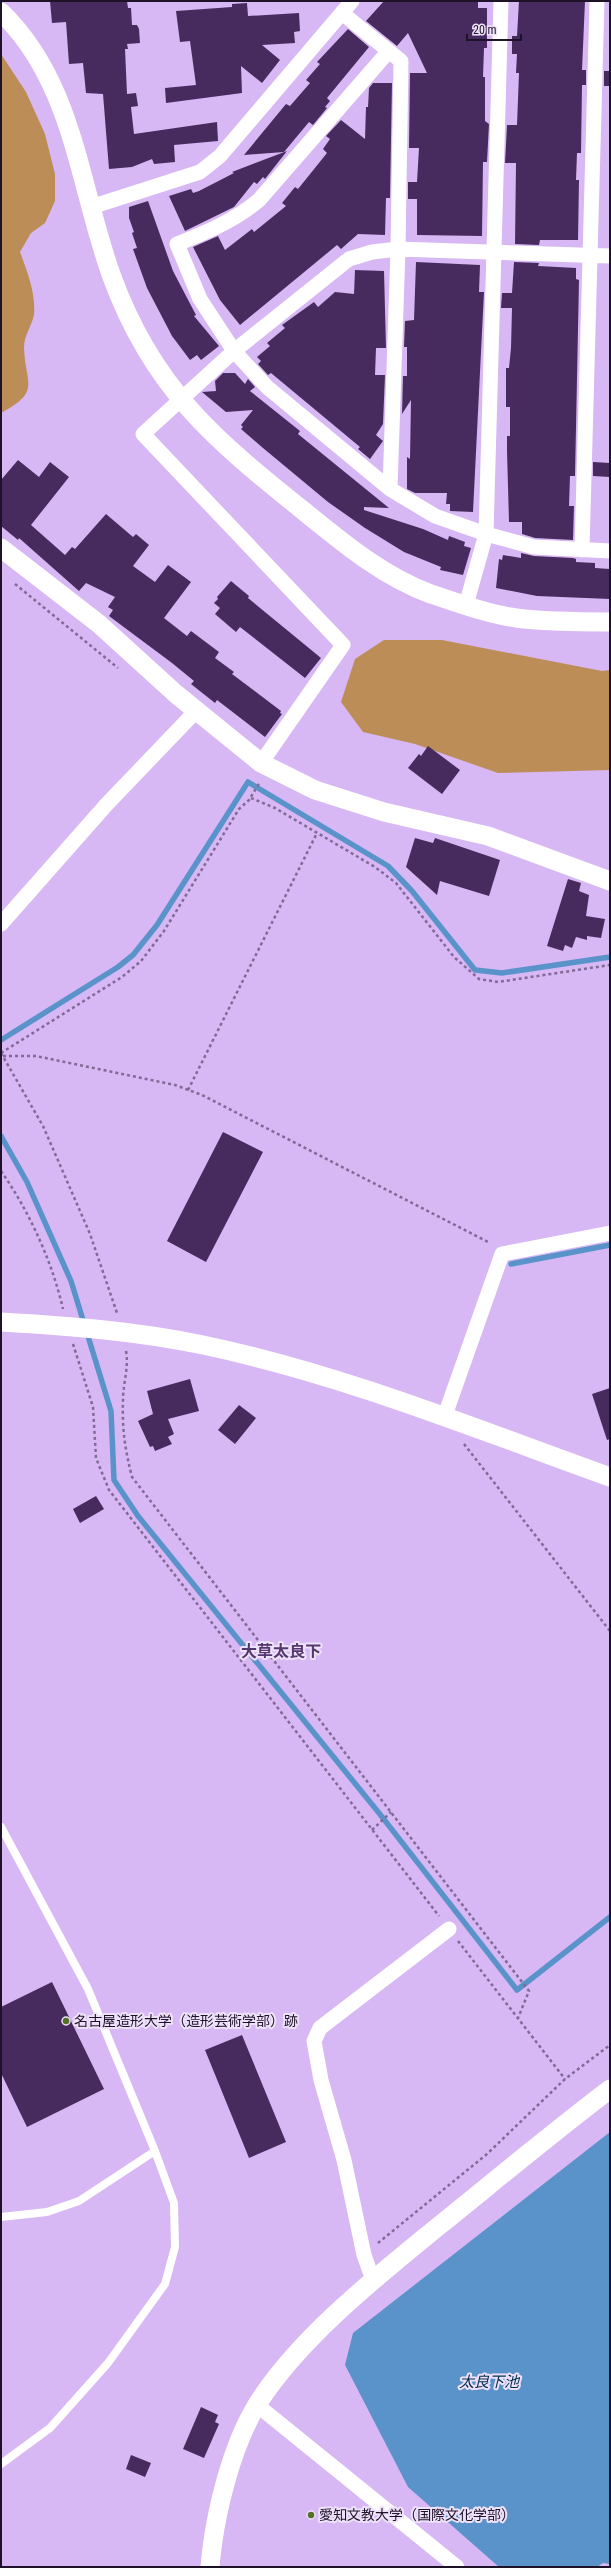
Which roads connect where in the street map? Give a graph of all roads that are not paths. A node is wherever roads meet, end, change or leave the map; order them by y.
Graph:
1 (352, 1) edge
2 (501, 1) edge
3 (597, 1) edge
4 (1, 12) edge
5 (342, 13) junction
6 (388, 52) junction
7 (91, 207) junction
8 (398, 250) junction
9 (494, 253) junction
10 (590, 256) junction
11 (610, 256) edge
12 (234, 351) junction
13 (180, 400) junction
14 (390, 489) junction
15 (486, 534) junction
16 (1, 548) edge
17 (582, 550) junction
18 (610, 551) edge
19 (466, 605) junction
20 (610, 622) edge
21 (197, 710) junction
22 (261, 771) junction
23 (610, 881) edge
24 (1, 924) edge
25 (610, 1233) edge
26 (1, 1322) edge
27 (444, 1418) junction
28 (610, 1477) edge
29 (2, 1829) edge
30 (449, 1929) road end
31 (610, 2089) edge
32 (155, 2151) junction
33 (1, 2217) edge
34 (373, 2280) junction
35 (257, 2405) junction
36 (1, 2464) edge
37 (210, 2567) edge
38 (457, 2567) edge

1 - 5 street
2 - 9 street
3 - 10 street
4 - 7 street
5 - 6 street
5 - 7 street
6 - 8 street
6 - 12 street
7 - 13 street
8 - 9 street
8 - 12 street
8 - 14 street
9 - 10 street
9 - 15 street
10 - 11 street
10 - 17 street
12 - 13 street
12 - 14 street
13 - 19 street
13 - 22 street
14 - 15 street
15 - 17 street
15 - 19 street
16 - 21 street
17 - 18 street
19 - 20 street
21 - 22 street
21 - 24 street
22 - 23 street
25 - 27 street
26 - 27 street
27 - 28 street
29 - 32 lane
30 - 34 street
31 - 34 street
32 - 33 lane
32 - 36 lane
34 - 35 street
35 - 37 street
35 - 38 street

